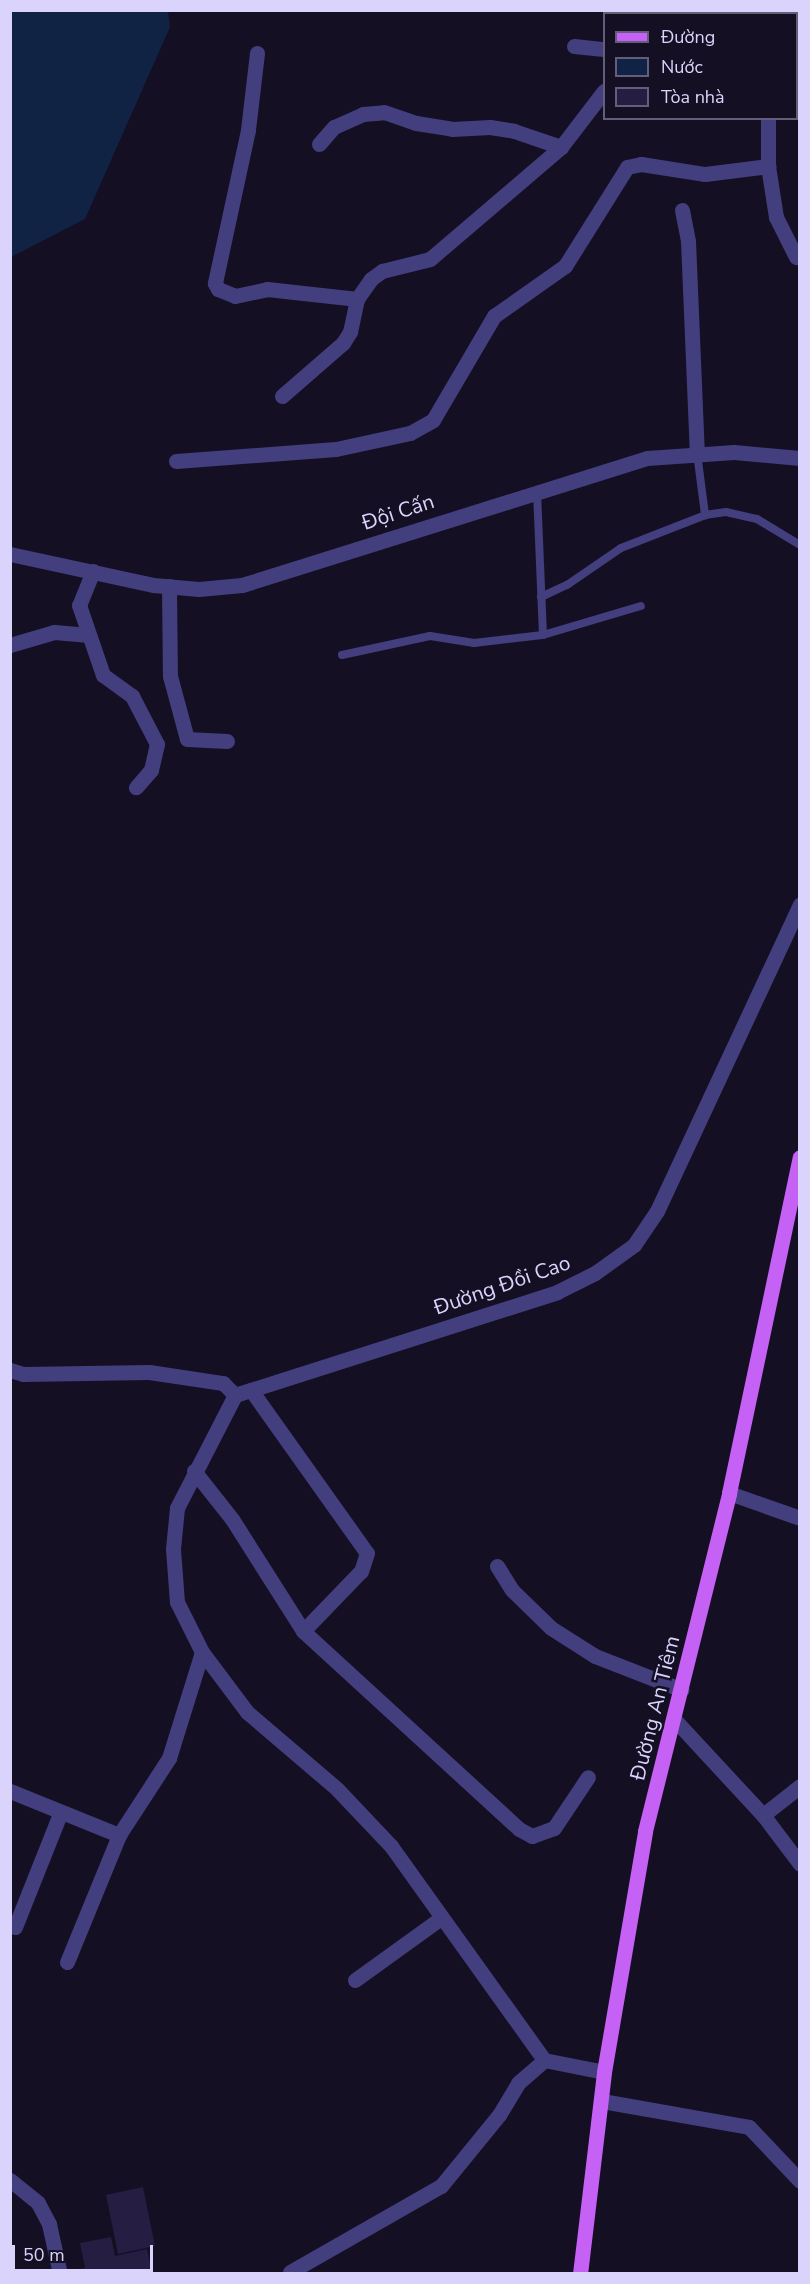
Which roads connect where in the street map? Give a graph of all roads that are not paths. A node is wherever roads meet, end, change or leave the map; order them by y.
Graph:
1 (574, 46) dead end
2 (603, 49) edge
3 (257, 52) dead end
4 (603, 92) edge
5 (768, 120) edge
6 (319, 144) dead end
7 (561, 147) junction
8 (768, 166) junction
9 (682, 210) dead end
10 (796, 257) dead end
11 (357, 299) junction
12 (282, 396) dead end
13 (697, 452) junction
14 (800, 458) edge
15 (176, 461) dead end
16 (537, 490) junction
17 (705, 515) junction
18 (800, 545) edge
19 (10, 554) edge
20 (93, 571) junction
21 (169, 586) junction
22 (542, 597) junction
23 (641, 606) dead end
24 (89, 635) junction
25 (543, 635) junction
26 (10, 645) edge
27 (342, 655) dead end
28 (226, 741) dead end
29 (136, 787) dead end
30 (800, 905) edge
31 (800, 1157) edge
32 (10, 1371) edge
33 (251, 1390) junction
34 (235, 1395) junction
35 (194, 1471) junction
36 (729, 1493) junction
37 (800, 1518) edge
38 (497, 1566) dead end
39 (303, 1631) junction
40 (202, 1652) junction
41 (682, 1690) junction
42 (674, 1719) junction
43 (588, 1777) dead end
44 (800, 1786) edge
45 (10, 1791) edge
46 (60, 1814) junction
47 (763, 1815) junction
48 (119, 1835) junction
49 (800, 1864) edge
50 (441, 1918) junction
51 (15, 1927) dead end
52 (67, 1962) dead end
53 (355, 1980) dead end
54 (544, 2060) junction
55 (604, 2072) junction
56 (602, 2101) junction
57 (10, 2181) edge
58 (800, 2181) edge
59 (290, 2272) dead end
60 (60, 2274) edge
61 (580, 2274) edge

1 - 2 street
3 - 11 street
4 - 7 street
5 - 8 street
6 - 7 street
7 - 11 street
8 - 10 street
8 - 15 street
9 - 13 street
11 - 12 street
13 - 14 street, Đội Cấn
13 - 16 street, Đội Cấn
13 - 17 lane
16 - 21 street, Đội Cấn
16 - 22 lane
17 - 18 lane
17 - 22 lane
19 - 20 street, Đội Cấn
20 - 21 street, Đội Cấn
20 - 24 street
21 - 28 street
22 - 25 lane
23 - 25 lane
24 - 26 street
24 - 29 street
25 - 27 lane
30 - 33 street, Đường Đồi Cao
31 - 36 main road, Đường An Tiêm
32 - 34 street
33 - 34 street, Đường Đồi Cao
33 - 39 street
34 - 35 street
35 - 39 street
35 - 40 street
36 - 37 street
36 - 41 main road, Đường An Tiêm
38 - 41 street
39 - 43 street
40 - 48 street
40 - 50 street
41 - 42 main road, Đường An Tiêm
42 - 47 street
42 - 55 main road, Đường An Tiêm
44 - 47 street
45 - 46 street
46 - 48 street
46 - 51 street
47 - 49 street
48 - 52 street
50 - 53 street
50 - 54 street
54 - 55 street
54 - 59 street
55 - 56 main road, Đường An Tiêm
56 - 58 street
56 - 61 main road, Đường An Tiêm
57 - 60 street

